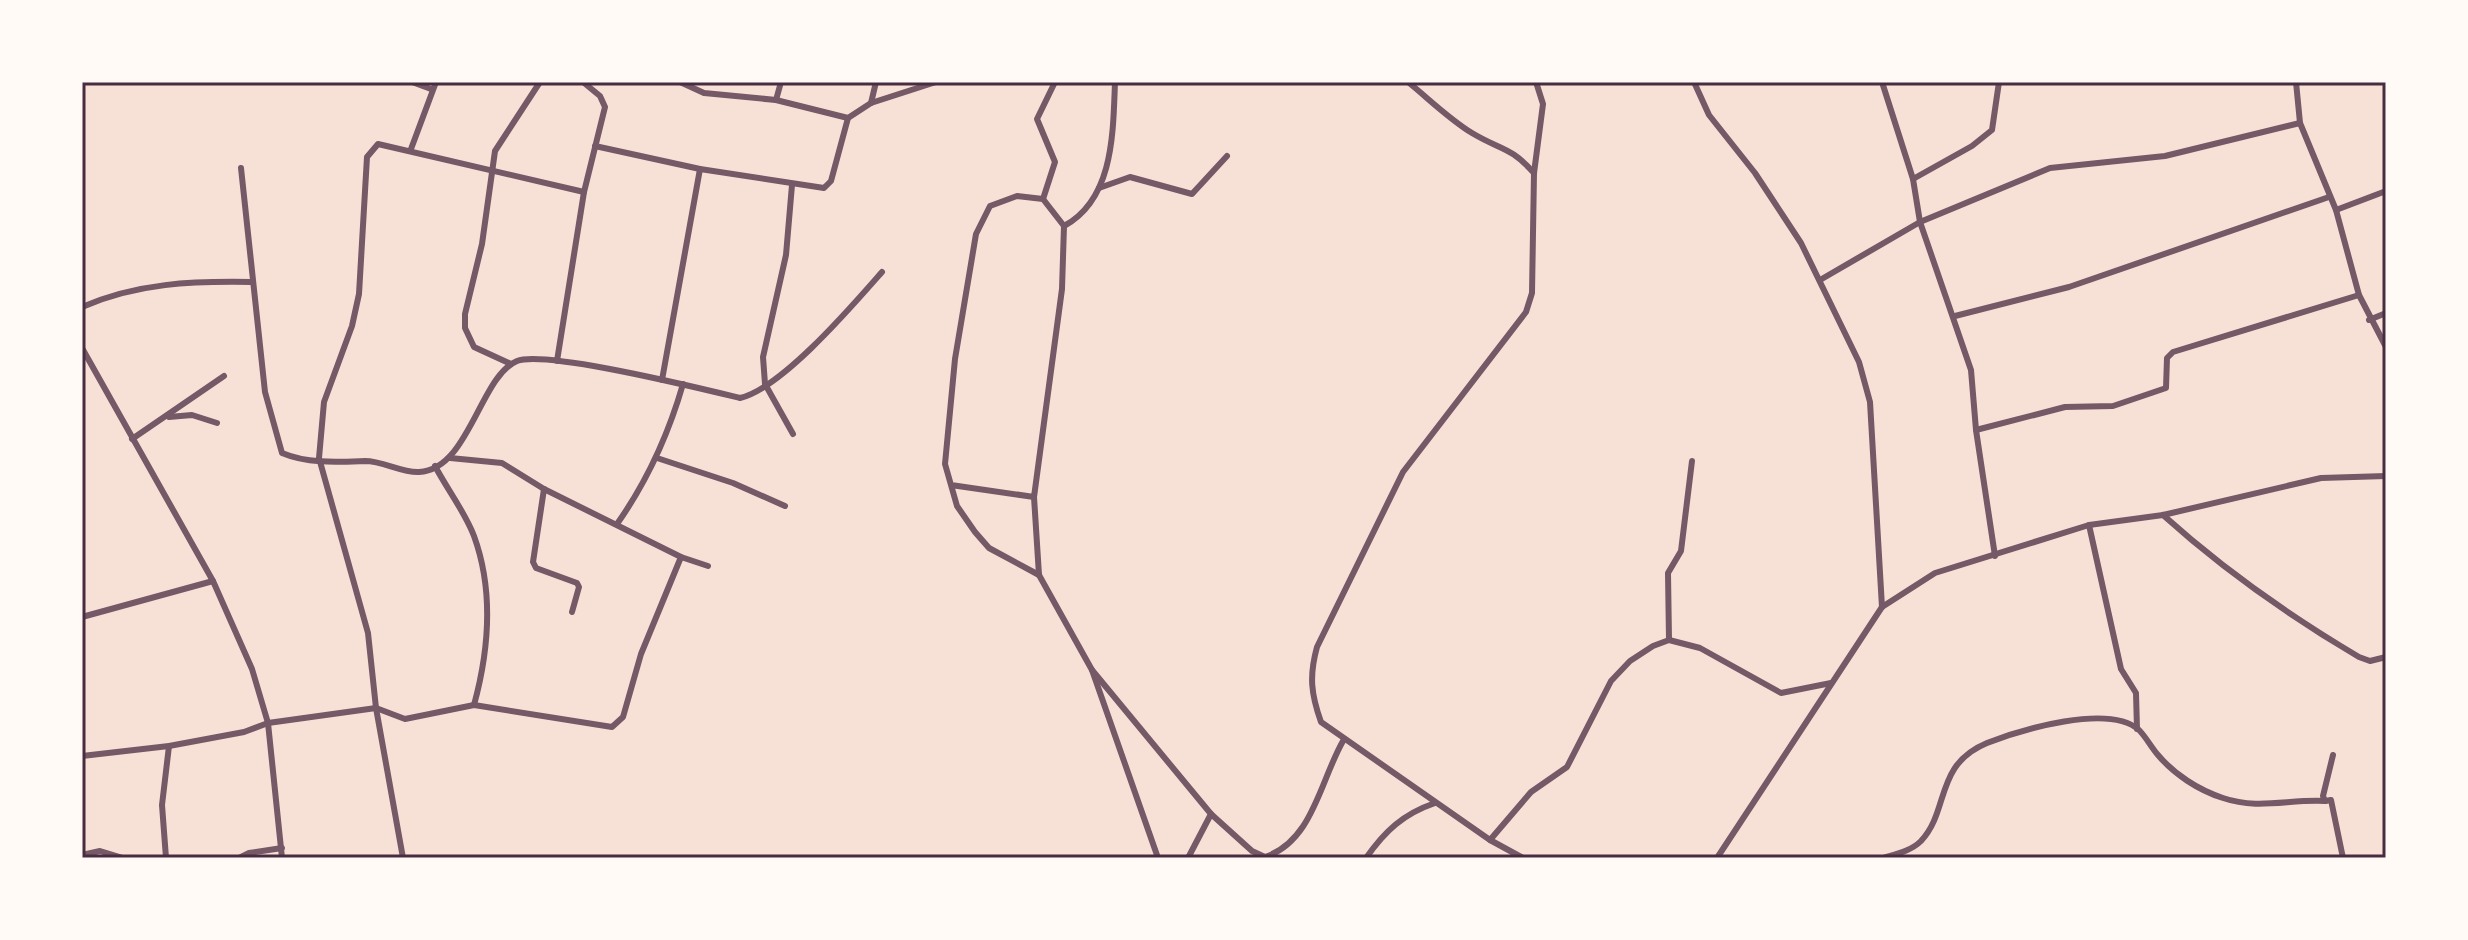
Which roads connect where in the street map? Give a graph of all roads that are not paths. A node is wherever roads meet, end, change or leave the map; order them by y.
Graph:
1 (412, 82) edge
2 (540, 82) edge
3 (583, 82) edge
4 (680, 82) edge
5 (781, 82) edge
6 (876, 82) edge
7 (936, 82) edge
8 (1055, 82) edge
9 (1115, 82) edge
10 (1408, 82) edge
11 (1536, 82) edge
12 (1694, 82) edge
13 (1882, 82) edge
14 (1999, 82) edge
15 (2296, 82) edge
16 (434, 85) edge
17 (776, 100) junction
18 (871, 103) junction
19 (848, 118) junction
20 (2300, 123) junction
21 (595, 146) junction
22 (411, 149) junction
23 (1227, 156) dead end
24 (241, 168) dead end
25 (490, 169) junction
26 (700, 169) junction
27 (1534, 173) junction
28 (1913, 179) junction
29 (792, 185) junction
30 (1099, 188) junction
31 (2386, 191) edge
32 (584, 192) junction
33 (2329, 197) junction
34 (1043, 199) junction
35 (2336, 210) junction
36 (1920, 222) junction
37 (1064, 226) junction
38 (882, 272) dead end
39 (1820, 280) junction
40 (251, 282) junction
41 (2359, 295) junction
42 (82, 307) edge
43 (2386, 313) edge
44 (1955, 316) junction
45 (2369, 320) junction
46 (2386, 347) edge
47 (82, 348) edge
48 (557, 361) junction
49 (511, 364) junction
50 (224, 376) dead end
51 (662, 380) junction
52 (683, 384) junction
53 (765, 384) junction
54 (165, 417) junction
55 (217, 423) dead end
56 (1976, 430) junction
57 (793, 434) dead end
58 (132, 439) junction
59 (319, 458) junction
60 (450, 458) junction
61 (657, 458) junction
62 (1692, 461) dead end
63 (435, 466) junction
64 (2386, 476) edge
65 (951, 485) junction
66 (544, 489) junction
67 (1034, 497) junction
68 (785, 506) dead end
69 (2163, 515) junction
70 (617, 524) junction
71 (2089, 525) junction
72 (1995, 556) junction
73 (681, 557) junction
74 (708, 566) dead end
75 (1039, 575) junction
76 (213, 581) junction
77 (1882, 607) junction
78 (572, 612) dead end
79 (82, 617) edge
80 (1669, 640) junction
81 (2386, 657) edge
82 (1092, 670) junction
83 (1833, 682) junction
84 (474, 705) junction
85 (376, 708) junction
86 (268, 723) junction
87 (2137, 729) junction
88 (1343, 741) junction
89 (169, 746) junction
90 (2333, 755) dead end
91 (82, 756) edge
92 (2325, 801) junction
93 (1435, 803) junction
94 (1211, 814) junction
95 (1490, 840) junction
96 (282, 848) junction
97 (82, 855) edge
98 (123, 858) edge
99 (166, 858) edge
100 (239, 858) edge
101 (282, 858) edge
102 (403, 858) edge
103 (1158, 858) edge
104 (1188, 858) edge
105 (1366, 858) edge
106 (1523, 858) edge
107 (1717, 858) edge
108 (1883, 858) edge
109 (2343, 858) edge

1 - 16 street
2 - 25 street
3 - 21 street
4 - 17 street
5 - 17 street
6 - 18 street
7 - 18 street
8 - 34 street
9 - 30 street
10 - 27 street
11 - 27 street
12 - 39 street
13 - 28 street
14 - 28 street
15 - 20 street
16 - 22 street
17 - 19 street
18 - 19 street
19 - 29 street
20 - 33 street
20 - 36 street
21 - 26 street
21 - 32 street
22 - 25 street
22 - 59 street
23 - 30 street
24 - 40 street
25 - 32 street
25 - 49 street
26 - 29 street
26 - 51 street
27 - 88 street
28 - 36 street
29 - 53 street
30 - 37 street
31 - 35 street
32 - 48 street
33 - 35 street
33 - 44 street
34 - 37 street
34 - 65 street
35 - 41 street
36 - 39 street
36 - 44 street
37 - 67 street
38 - 53 street
39 - 77 street
40 - 42 street
40 - 59 street
41 - 45 street
41 - 56 street
43 - 45 street
44 - 56 street
45 - 46 street
47 - 58 street
48 - 49 street
48 - 51 street
49 - 60 street
50 - 54 street
51 - 52 street
52 - 53 street
52 - 61 street
53 - 57 street
54 - 55 street
54 - 58 street
56 - 72 street
58 - 76 street
59 - 63 street
59 - 85 street
60 - 63 street
60 - 66 street
61 - 68 street
61 - 70 street
62 - 80 street
63 - 84 street
64 - 69 street
65 - 67 street
65 - 75 street
66 - 70 street
66 - 78 street
67 - 75 street
69 - 71 street
69 - 81 street
70 - 73 street
71 - 72 street
71 - 87 street
72 - 77 street
73 - 74 street
73 - 84 street
75 - 82 street
76 - 79 street
76 - 86 street
77 - 83 street
80 - 83 street
80 - 95 street
82 - 94 street
82 - 103 street
83 - 107 street
84 - 85 street
85 - 86 street
85 - 102 street
86 - 89 street
86 - 96 street
87 - 92 street
87 - 108 street
88 - 93 street
88 - 94 street
89 - 91 street
89 - 99 street
90 - 92 street
92 - 109 street
93 - 95 street
93 - 105 street
94 - 104 street
95 - 106 street
96 - 100 street
96 - 101 street
97 - 98 street

